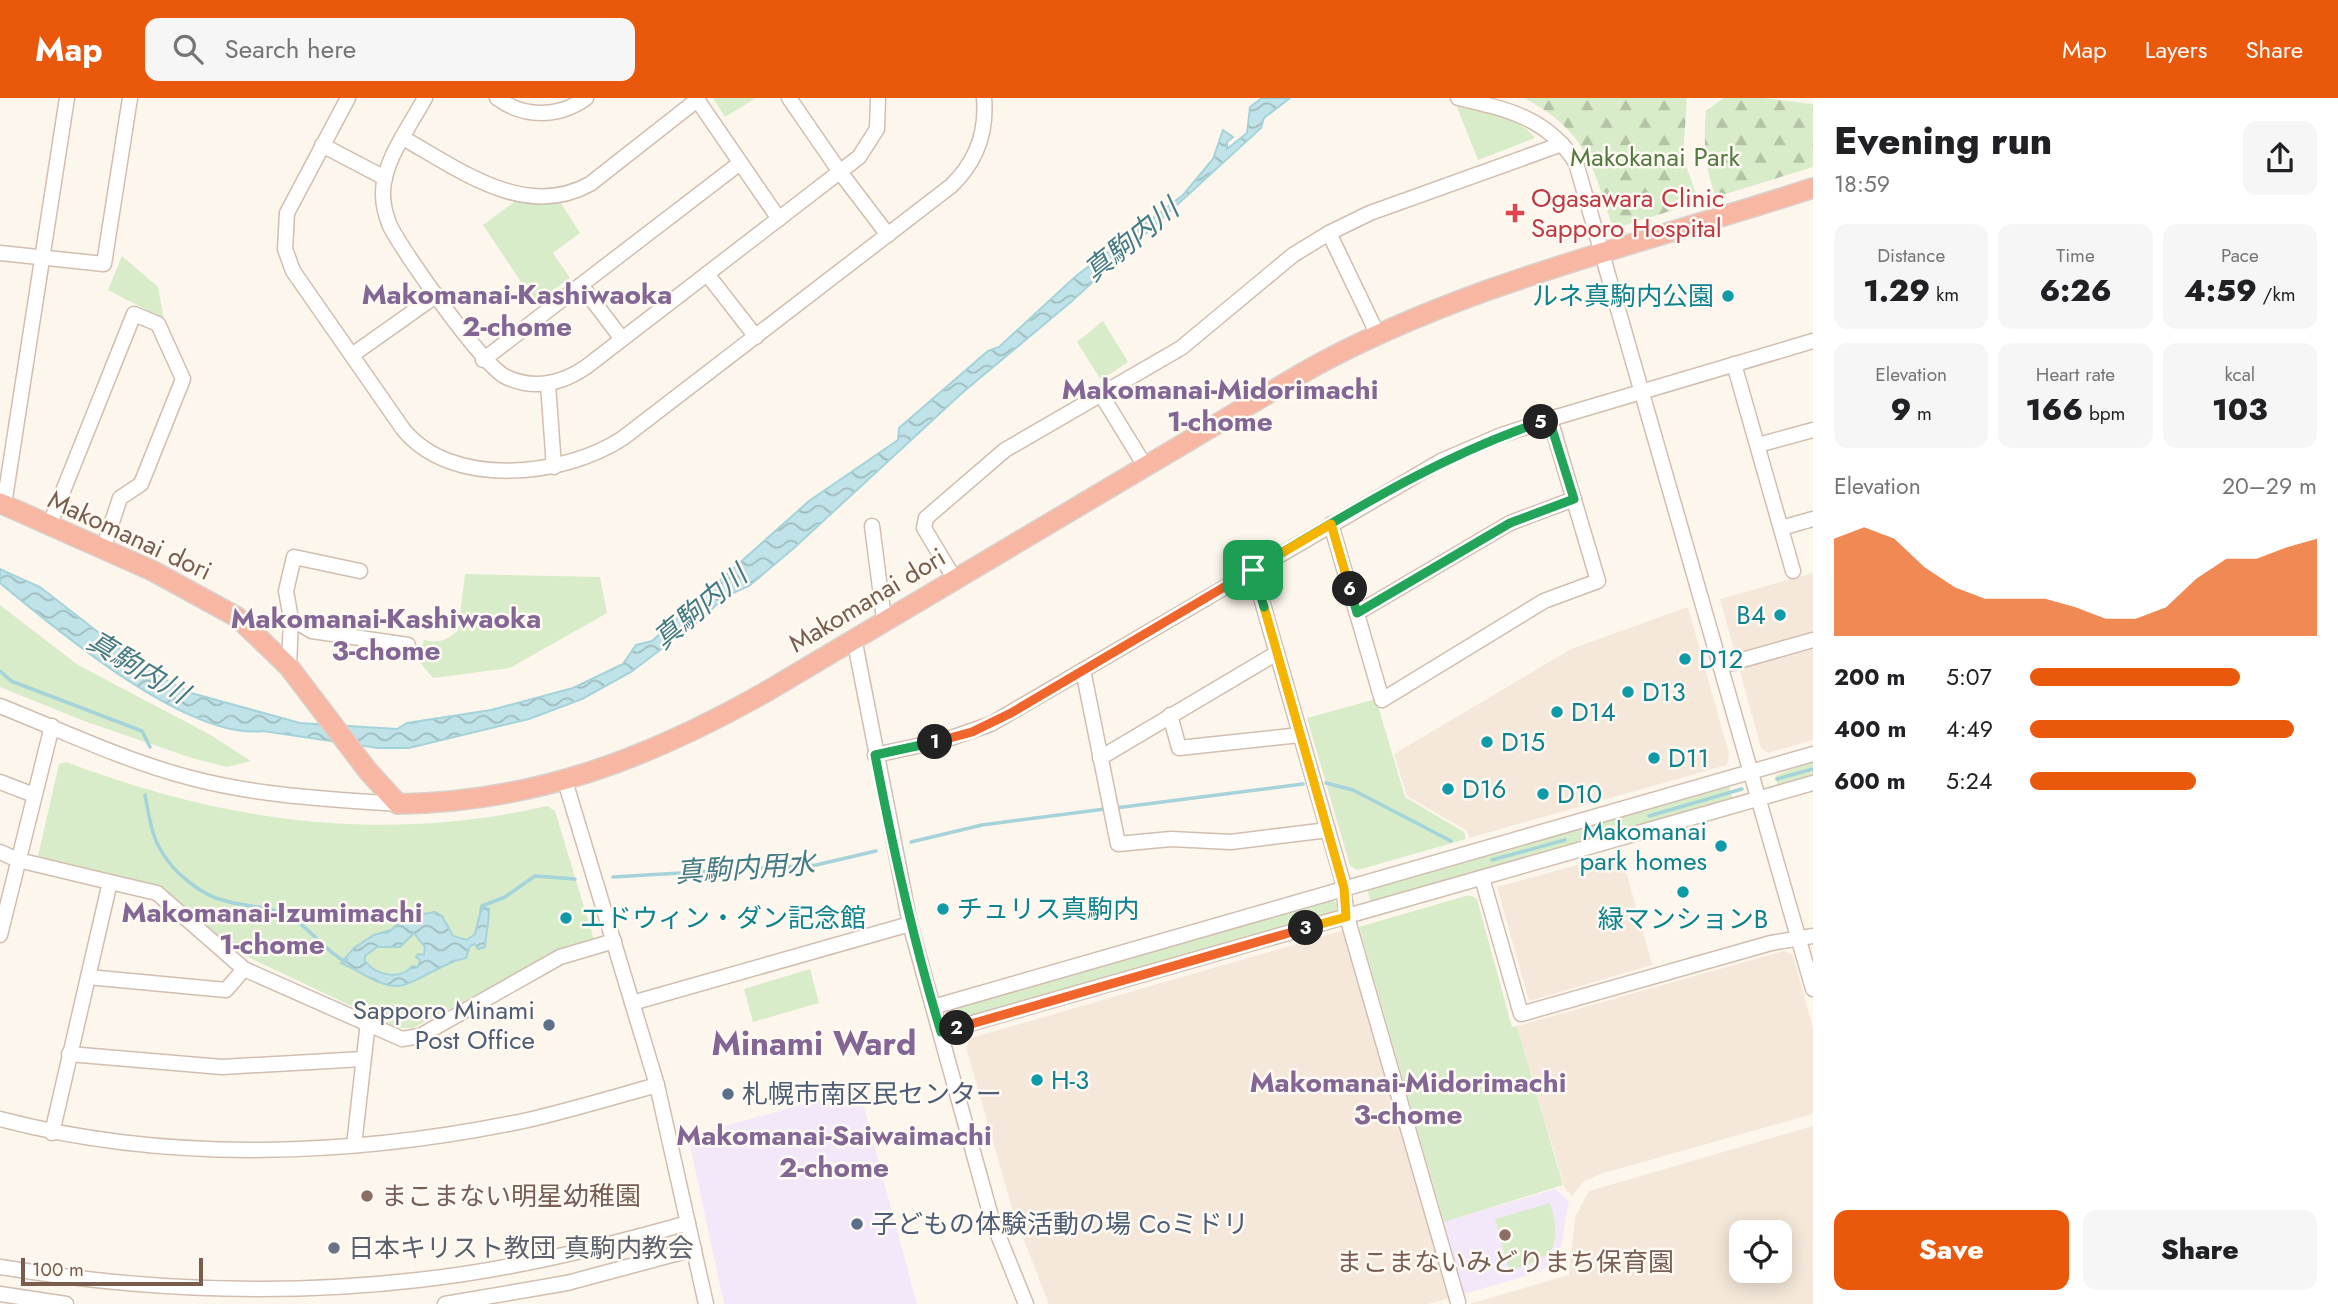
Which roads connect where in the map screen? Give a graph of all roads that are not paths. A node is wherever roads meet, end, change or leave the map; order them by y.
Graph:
1 (66, 98) edge
2 (130, 98) edge
3 (348, 98) edge
4 (425, 98) edge
5 (497, 98) edge
6 (586, 98) edge
7 (789, 98) edge
8 (878, 98) edge
9 (984, 98) edge
10 (1458, 98) edge
11 (696, 99) edge
12 (403, 138) junction
13 (1562, 144) junction
14 (322, 145) junction
15 (740, 163) junction
16 (840, 172) junction
17 (385, 178) junction
18 (1813, 188) edge
19 (779, 219) junction
20 (1329, 233) junction
21 (888, 235) junction
22 (0, 253) edge
23 (1604, 254) junction
24 (41, 260) junction
25 (707, 274) junction
26 (580, 285) junction
27 (438, 295) junction
28 (1377, 332) junction
29 (755, 337) junction
30 (622, 339) junction
31 (1813, 341) edge
32 (352, 355) junction
33 (483, 360) junction
34 (1734, 364) junction
35 (548, 384) junction
36 (1642, 390) junction
37 (1102, 396) junction
38 (1549, 419) junction
39 (1813, 430) edge
40 (1758, 446) junction
41 (1145, 466) junction
42 (554, 467) junction
43 (1574, 499) junction
44 (2, 504) edge
45 (1813, 519) edge
46 (1331, 524) junction
47 (50, 526) junction
48 (873, 526) dead end
49 (1781, 528) junction
50 (103, 549) junction
51 (1253, 570) junction
52 (360, 571) dead end
53 (1793, 571) dead end
54 (954, 578) junction
55 (1357, 613) junction
56 (291, 619) junction
57 (884, 619) junction
58 (854, 638) junction
59 (1813, 640) edge
60 (408, 645) dead end
61 (1277, 653) junction
62 (1721, 666) junction
63 (289, 667) junction
64 (1083, 670) junction
65 (0, 706) edge
66 (1170, 715) junction
67 (52, 726) junction
68 (1300, 734) junction
69 (1813, 754) edge
70 (875, 755) junction
71 (1100, 758) junction
72 (1751, 772) junction
73 (565, 781) junction
74 (0, 782) edge
75 (1813, 783) edge
76 (34, 795) junction
77 (1760, 799) junction
78 (398, 804) junction
79 (1328, 830) junction
80 (0, 852) edge
81 (18, 860) junction
82 (1482, 878) junction
83 (110, 882) junction
84 (1344, 888) junction
85 (1346, 917) junction
86 (909, 924) junction
87 (0, 935) edge
88 (1806, 937) edge
89 (614, 941) junction
90 (244, 969) junction
91 (88, 977) junction
92 (1813, 989) edge
93 (632, 1003) junction
94 (933, 1007) junction
95 (368, 1022) junction
96 (941, 1032) junction
97 (69, 1054) junction
98 (363, 1059) junction
99 (657, 1085) junction
100 (0, 1119) edge
101 (51, 1133) junction
102 (354, 1145) junction
103 (688, 1223) junction
104 (694, 1250) junction
105 (0, 1267) edge
106 (0, 1294) edge
107 (1458, 1301) dead end
108 (473, 1302) edge
109 (66, 1304) edge
110 (445, 1304) edge
111 (706, 1304) edge
112 (1026, 1304) edge

1 - 24 street
2 - 24 street
3 - 14 street
4 - 12 street
5 - 6 street
7 - 16 street
8 - 16 street
9 - 21 street
10 - 13 street
11 - 12 street
11 - 15 street
12 - 17 street
13 - 20 street
13 - 23 street
14 - 17 street
14 - 32 street
15 - 19 street
15 - 26 street
16 - 19 street
16 - 21 street
17 - 27 street
18 - 23 highway, Makomanai dori
19 - 25 street
20 - 28 street
20 - 37 street
21 - 29 street
22 - 24 street
23 - 28 highway, Makomanai dori
23 - 36 street
24 - 44 street
25 - 29 street
25 - 30 street
26 - 30 street
26 - 33 street
27 - 32 street
27 - 33 street
28 - 41 highway, Makomanai dori
29 - 42 street
30 - 35 street
31 - 34 street
32 - 42 street
33 - 35 street
34 - 36 street
34 - 40 street
35 - 42 street
36 - 38 street
36 - 62 street
37 - 41 street
37 - 54 street
38 - 43 street
38 - 46 street
39 - 40 street
40 - 49 street
41 - 54 highway, Makomanai dori
43 - 55 street
43 - 55 street
44 - 47 highway, Makomanai dori
45 - 49 street
46 - 51 street
46 - 55 street
47 - 50 highway, Makomanai dori
47 - 50 street
48 - 57 street
49 - 53 street
50 - 63 highway, Makomanai dori
51 - 61 street
51 - 64 street
52 - 56 street
54 - 57 highway, Makomanai dori
56 - 60 street
56 - 63 street
57 - 58 highway, Makomanai dori
58 - 70 street
58 - 73 highway, Makomanai dori
59 - 62 street
61 - 66 street
61 - 68 street
62 - 72 street
63 - 78 highway, Makomanai dori
64 - 70 street
64 - 71 street
65 - 67 street
66 - 68 street
66 - 71 street
67 - 76 street
67 - 78 street
68 - 79 street
69 - 72 street
70 - 86 street
71 - 79 street
72 - 77 street
72 - 84 street
73 - 78 highway, Makomanai dori
73 - 89 street
74 - 76 street
75 - 77 street
76 - 81 street
77 - 82 street
77 - 88 street
79 - 84 street
80 - 81 street
81 - 83 street
81 - 87 street
82 - 85 street
82 - 88 street
83 - 90 street
83 - 91 street
84 - 85 street
84 - 94 street
85 - 96 street
85 - 107 street
86 - 93 street
86 - 94 street
88 - 92 street
89 - 93 street
89 - 95 street
90 - 91 street
90 - 95 street
91 - 97 street
93 - 99 street
94 - 96 street
95 - 98 street
96 - 112 street
97 - 98 street
97 - 101 street
98 - 102 street
99 - 102 street
99 - 103 street
100 - 101 street
101 - 102 street
103 - 104 street
103 - 105 street
104 - 108 street
104 - 111 street
106 - 109 street
108 - 110 street

